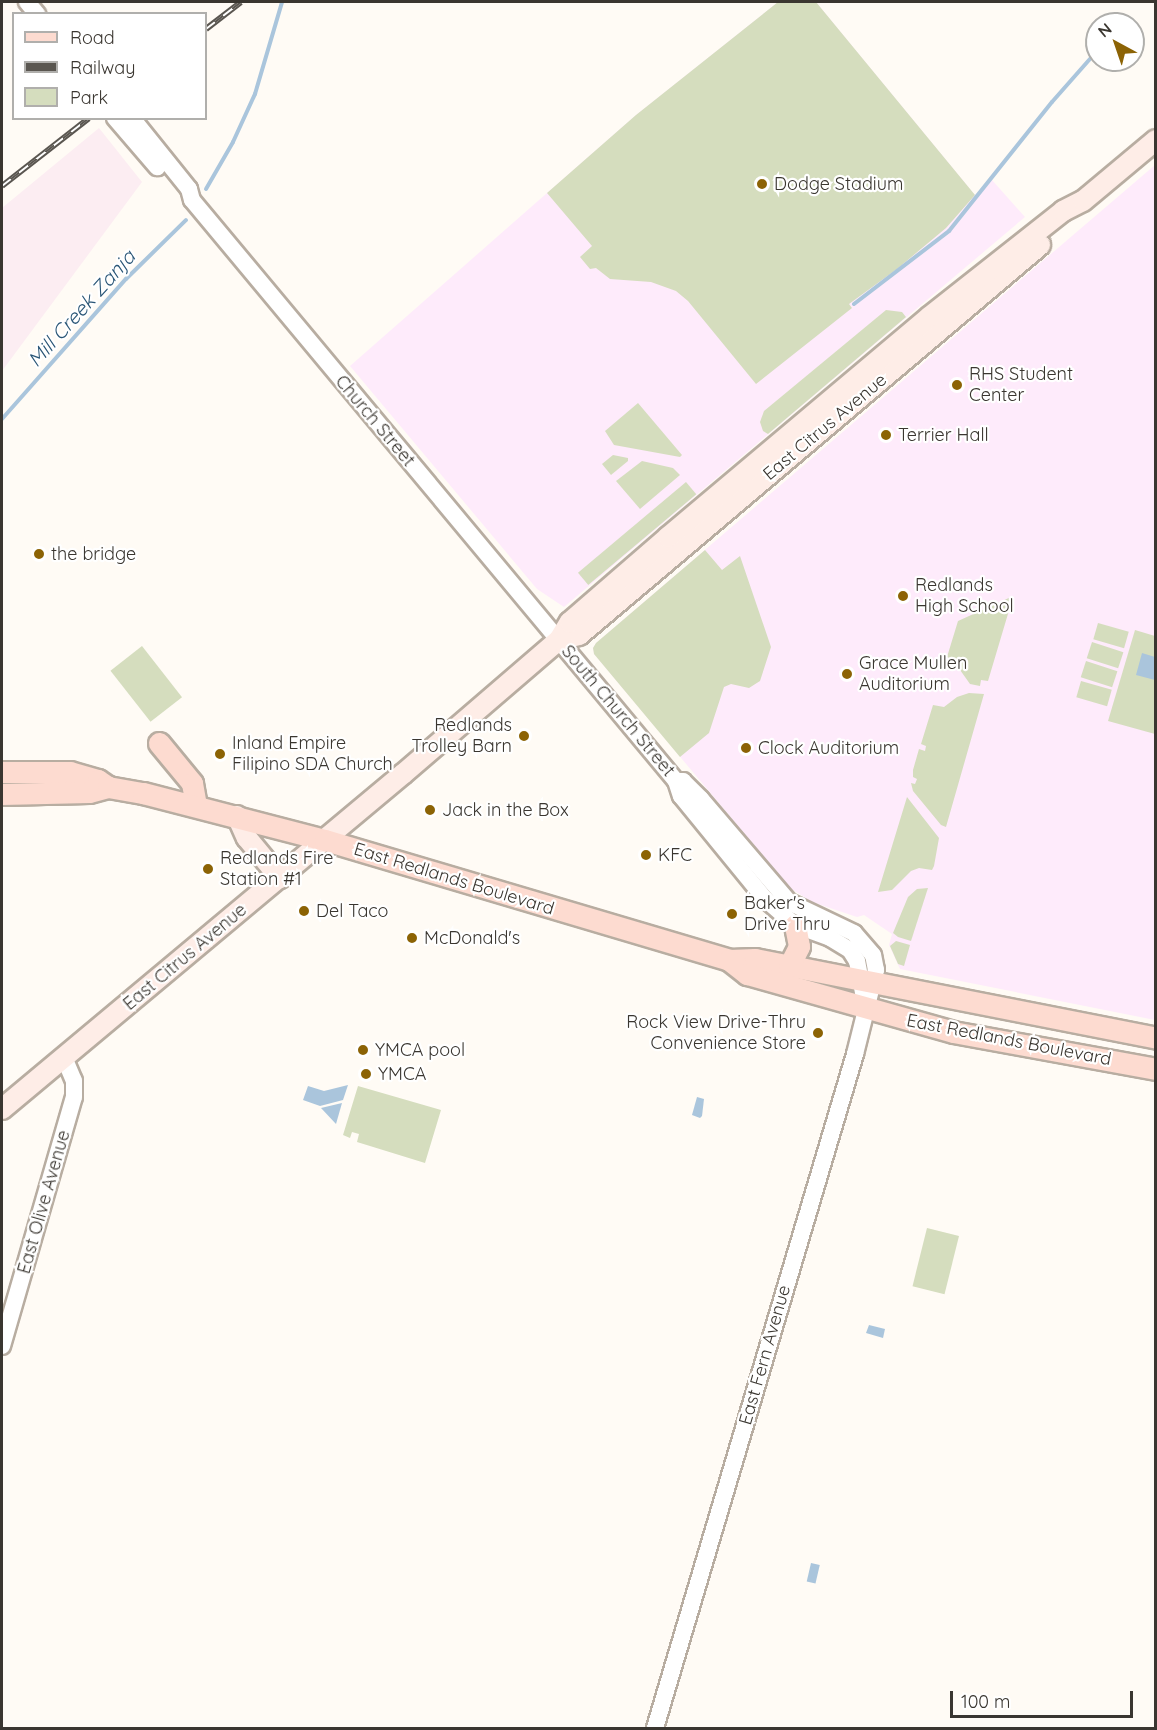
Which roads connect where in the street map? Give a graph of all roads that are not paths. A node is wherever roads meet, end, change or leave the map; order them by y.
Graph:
1 (117, 120) edge
2 (134, 120) edge
3 (1155, 140) edge
4 (192, 200) junction
5 (559, 640) junction
6 (159, 743) dead end
7 (2, 772) edge
8 (676, 781) junction
9 (108, 787) junction
10 (2, 794) edge
11 (196, 805) junction
12 (237, 816) junction
13 (325, 840) junction
14 (280, 878) junction
15 (795, 925) junction
16 (729, 960) junction
17 (789, 966) junction
18 (867, 981) junction
19 (866, 1008) junction
20 (1155, 1038) edge
21 (64, 1058) junction
22 (1155, 1069) edge
23 (2, 1109) edge
24 (2, 1346) edge
25 (655, 1728) edge

1 - 4 street, Church Street
2 - 4 street, Church Street
3 - 5 main road, East Citrus Avenue
4 - 5 street, Church Street
5 - 8 street, South Church Street
5 - 13 main road, East Citrus Avenue
6 - 11 main road
7 - 9 main road, East Redlands Boulevard
8 - 15 street, South Church Street
8 - 18 street, South Church Street
9 - 10 main road, East Redlands Boulevard
9 - 11 main road, East Redlands Boulevard
11 - 12 main road, East Redlands Boulevard
12 - 13 main road, East Redlands Boulevard
12 - 14 main road
13 - 14 main road, East Citrus Avenue
13 - 16 main road, East Redlands Boulevard
14 - 21 main road, East Citrus Avenue
15 - 17 main road
15 - 18 street, South Church Street
16 - 17 main road, East Redlands Boulevard
16 - 19 main road, East Redlands Boulevard
17 - 18 main road, East Redlands Boulevard
18 - 19 street, East Fern Avenue
18 - 20 main road, East Redlands Boulevard
19 - 22 main road, East Redlands Boulevard
19 - 25 street, East Fern Avenue
21 - 23 main road, East Citrus Avenue
21 - 24 street, East Olive Avenue

